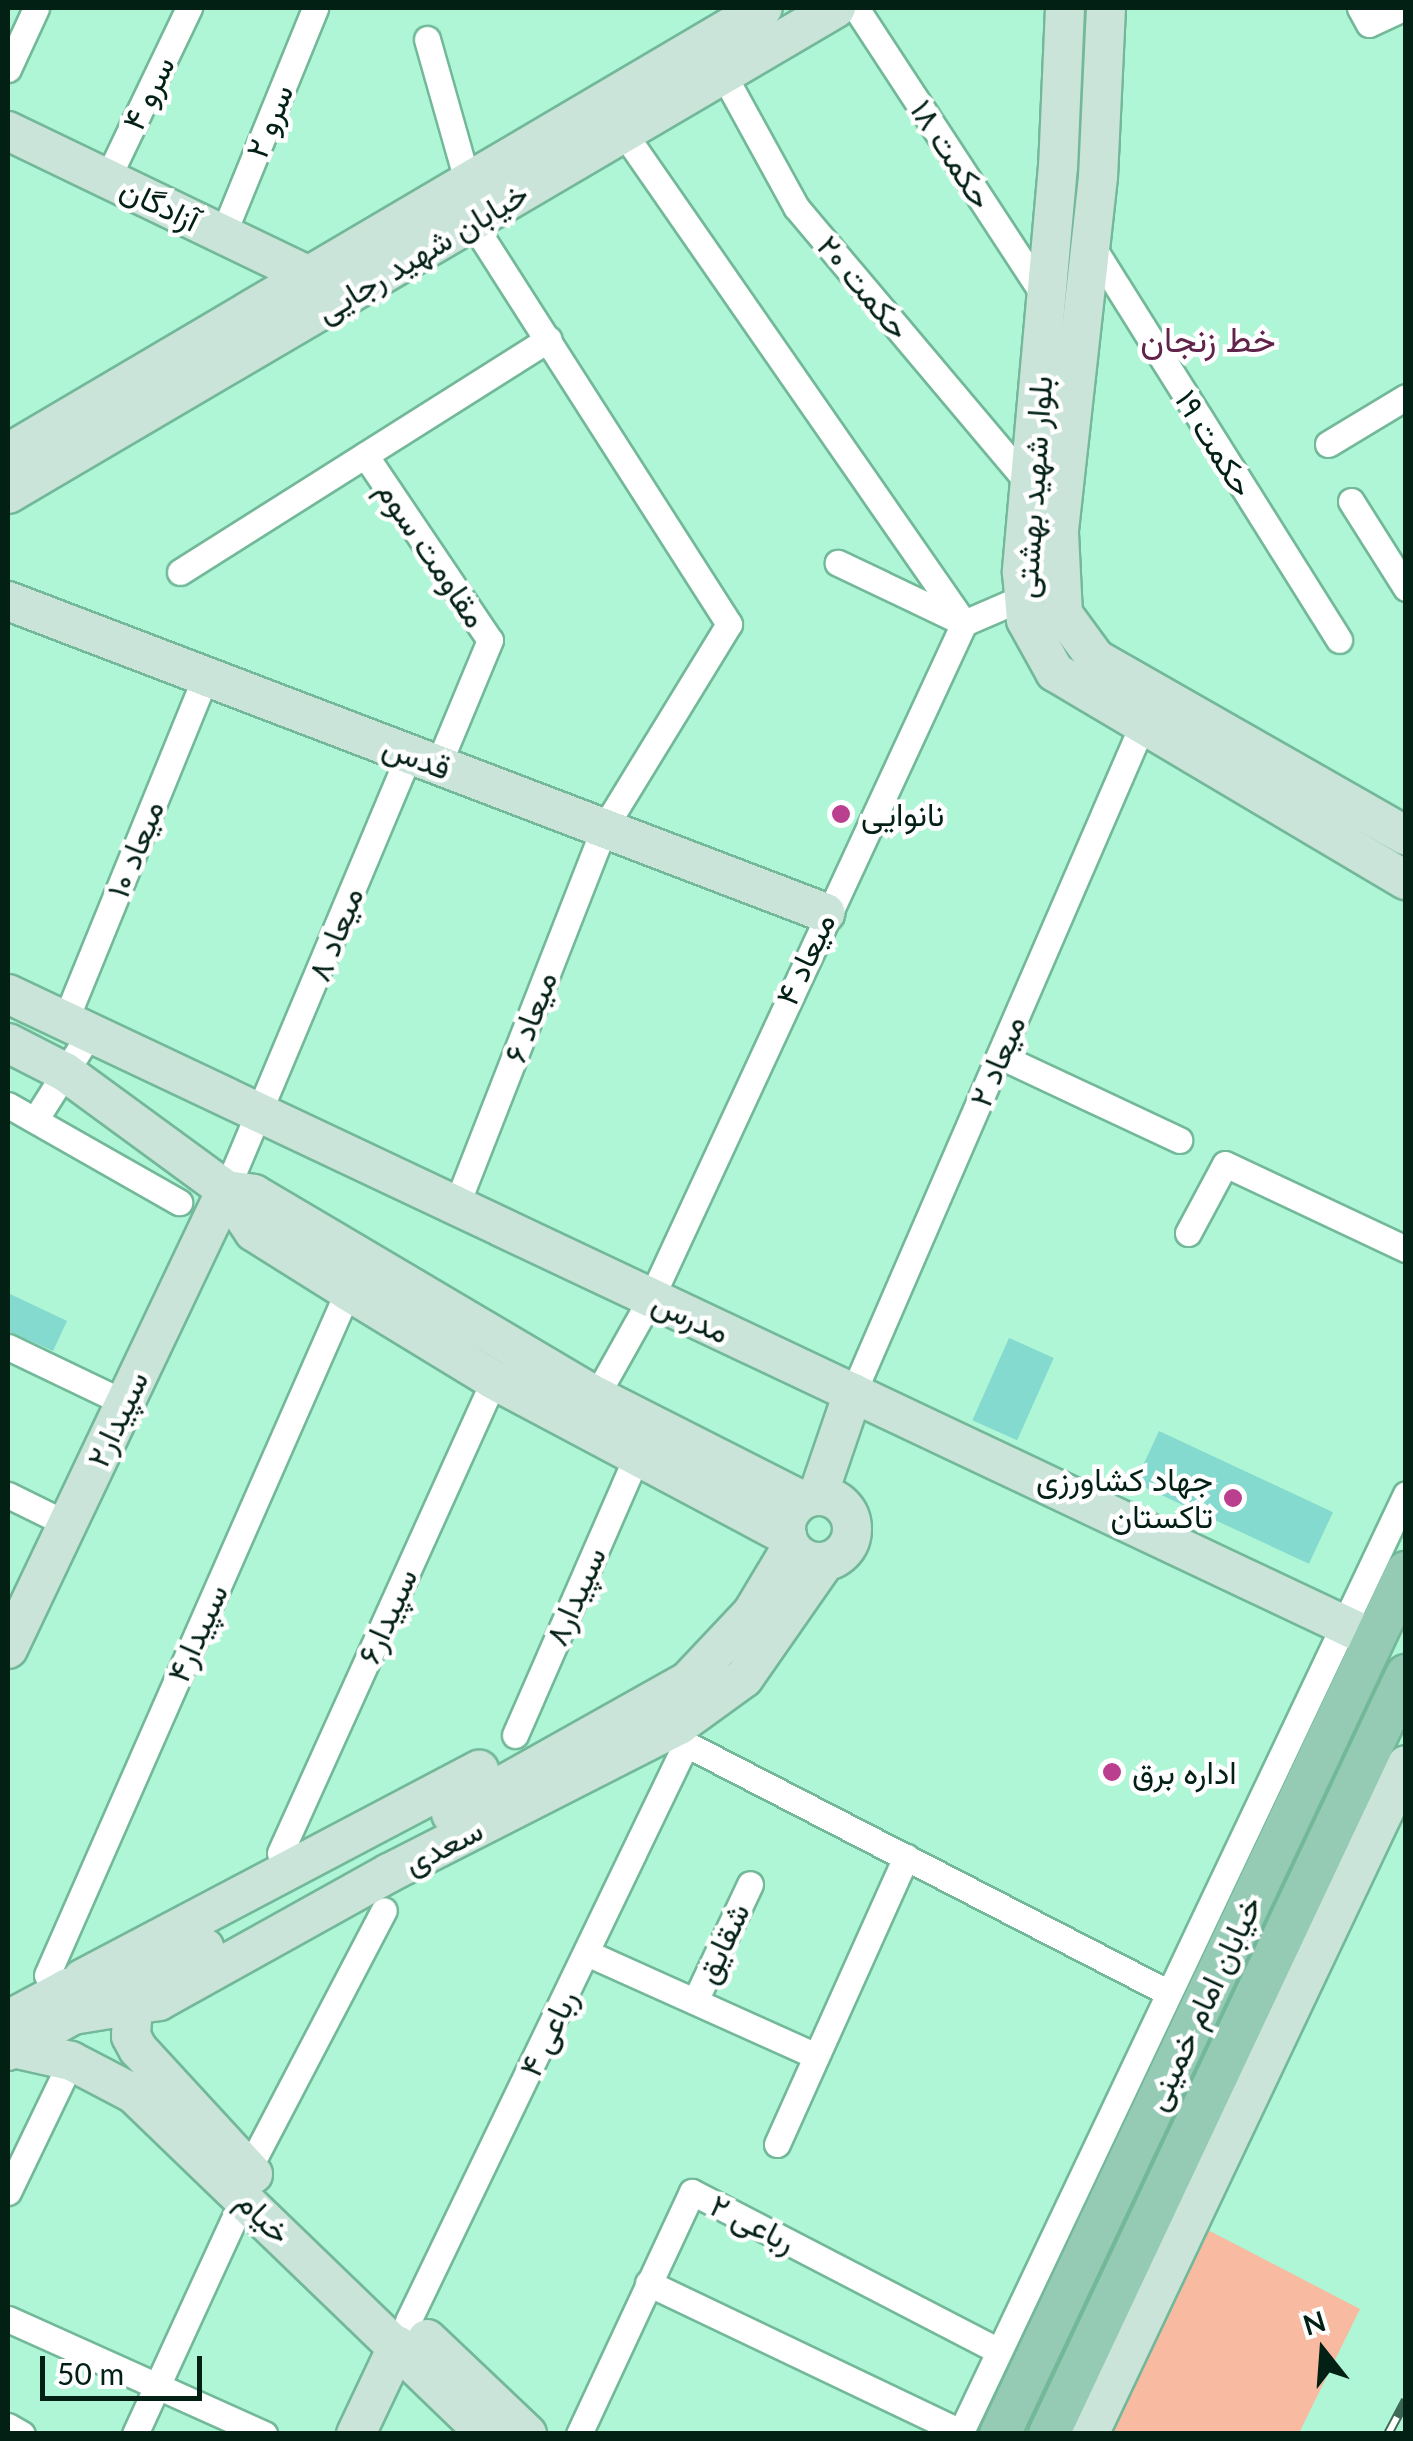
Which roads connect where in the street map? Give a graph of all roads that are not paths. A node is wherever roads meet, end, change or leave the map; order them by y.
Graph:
1 (36, 8) edge
2 (188, 8) edge
3 (315, 8) edge
4 (763, 8) edge
5 (836, 8) edge
6 (856, 8) edge
7 (1065, 8) edge
8 (1106, 8) edge
9 (1360, 8) edge
10 (1404, 8) edge
11 (426, 39) dead end
12 (8, 70) edge
13 (723, 74) junction
14 (8, 131) edge
15 (623, 132) junction
16 (1058, 166) junction
17 (1098, 177) junction
18 (107, 178) junction
19 (467, 180) junction
20 (473, 223) junction
21 (223, 234) junction
22 (1092, 246) junction
23 (320, 292) junction
24 (1048, 301) junction
25 (549, 339) junction
26 (1406, 397) edge
27 (1328, 444) dead end
28 (8, 453) edge
29 (365, 455) junction
30 (1029, 484) junction
31 (8, 494) edge
32 (1351, 501) dead end
33 (838, 564) dead end
34 (180, 572) dead end
35 (1406, 588) edge
36 (1022, 598) junction
37 (10, 608) edge
38 (964, 623) junction
39 (1339, 640) dead end
40 (206, 676) junction
41 (1142, 728) junction
42 (424, 760) junction
43 (604, 828) junction
44 (1406, 836) edge
45 (1406, 880) edge
46 (826, 913) junction
47 (8, 994) edge
48 (77, 1027) junction
49 (8, 1043) edge
50 (1000, 1056) junction
51 (65, 1072) junction
52 (8, 1104) edge
53 (261, 1114) junction
54 (35, 1120) junction
55 (1179, 1140) dead end
56 (226, 1190) junction
57 (178, 1202) dead end
58 (456, 1206) junction
59 (1188, 1234) dead end
60 (1406, 1249) edge
61 (348, 1291) junction
62 (651, 1298) junction
63 (8, 1347) edge
64 (494, 1380) junction
65 (854, 1393) junction
66 (596, 1396) junction
67 (125, 1403) junction
68 (636, 1458) junction
69 (8, 1495) edge
70 (809, 1498) junction
71 (1404, 1499) edge
72 (68, 1524) junction
73 (801, 1549) junction
74 (1406, 1572) edge
75 (12, 1629) edge
76 (1374, 1638) edge
77 (1406, 1676) edge
78 (515, 1734) dead end
79 (1406, 1765) edge
80 (280, 1853) dead end
81 (906, 1857) junction
82 (750, 1884) dead end
83 (384, 1910) dead end
84 (587, 1952) junction
85 (57, 1982) junction
86 (1167, 1992) junction
87 (695, 2002) junction
88 (134, 2006) junction
89 (9, 2040) edge
90 (816, 2056) junction
91 (71, 2061) junction
92 (136, 2075) junction
93 (777, 2144) dead end
94 (246, 2183) junction
95 (8, 2192) edge
96 (648, 2283) junction
97 (8, 2319) edge
98 (403, 2333) junction
99 (997, 2350) junction
100 (157, 2386) junction
101 (8, 2426) edge
102 (960, 2433) edge
103 (22, 2434) edge
104 (135, 2434) edge
105 (264, 2434) edge
106 (356, 2434) edge
107 (486, 2434) edge
108 (527, 2434) edge
109 (579, 2434) edge
110 (1000, 2434) edge
111 (1049, 2434) edge
112 (1089, 2434) edge

1 - 12 street
2 - 18 street, سرو ۴
3 - 21 street, سرو ۲
4 - 19 street, خیابان شهید رجایی
5 - 13 street, خیابان شهید رجایی
6 - 24 street, حکمت ۱۸
7 - 16 street, بلوار شهید بهشتی
8 - 17 street, بلوار شهید بهشتی
9 - 10 street
11 - 19 street
13 - 15 street, خیابان شهید رجایی
13 - 30 street, حکمت ۲۰
14 - 18 street, آزادگان
15 - 20 street, خیابان شهید رجایی
15 - 38 street
16 - 17 street
16 - 24 street, بلوار شهید بهشتی
17 - 22 street, بلوار شهید بهشتی
18 - 21 street, آزادگان
19 - 23 street, خیابان شهید رجایی
20 - 23 street, خیابان شهید رجایی
20 - 25 street
21 - 23 street, آزادگان
22 - 39 street, حکمت ۱۹
22 - 44 street, بلوار شهید بهشتی
23 - 28 street, خیابان شهید رجایی
23 - 31 street, خیابان شهید رجایی
24 - 30 street, بلوار شهید بهشتی
25 - 29 street
25 - 43 street, میعاد ۶
26 - 27 street
29 - 34 street
29 - 42 street, مقاومت سوم
30 - 36 street, بلوار شهید بهشتی
32 - 35 street
33 - 38 street
36 - 38 street
36 - 41 street, بلوار شهید بهشتی
37 - 40 street, قدس
38 - 46 street, میعاد ۴
40 - 42 street, قدس
40 - 48 street, میعاد ۱۰
41 - 45 street, بلوار شهید بهشتی
41 - 50 street, میعاد ۲
42 - 43 street, قدس
42 - 53 street, میعاد ۸
43 - 46 street, قدس
43 - 58 street, میعاد ۶
46 - 62 street, میعاد ۴
47 - 48 street, مدرس
48 - 51 street, میعاد ۱۰
48 - 53 street, مدرس
49 - 51 street
50 - 55 street
50 - 65 street, میعاد ۲
51 - 54 street, میعاد ۱۰
51 - 56 street
52 - 54 street
53 - 56 street, میعاد ۸
53 - 58 street, مدرس
54 - 57 street
56 - 61 street
56 - 66 street
56 - 67 street, سپیدار۲
58 - 62 street, مدرس
59 - 60 street
61 - 64 street
61 - 85 street, سپیدار۴
62 - 65 street, مدرس
62 - 66 street, میعاد ۴
63 - 67 street
64 - 68 street
64 - 80 street, سپیدار۶
65 - 70 street
65 - 76 street, مدرس
66 - 70 street
67 - 72 street, سپیدار۲
68 - 73 street
68 - 78 street, سپیدار۸
69 - 72 street
70 - 73 street
70 - 73 street
71 - 76 street
72 - 75 street, سپیدار۲
73 - 85 street, سعدی
73 - 88 street, سعدی
74 - 76 main road, خیابان امام خمینی
76 - 86 street
76 - 110 main road, خیابان امام خمینی
77 - 111 main road, خیابان امام خمینی
79 - 112 street
81 - 84 street, رباعی ۴
81 - 86 street
81 - 90 street
82 - 87 street, شقایق
83 - 94 street
84 - 87 street
84 - 98 street, رباعی ۴
85 - 89 street, سعدی
86 - 99 street
87 - 90 street
88 - 89 street, سعدی
88 - 92 street
89 - 91 street, خیام
90 - 93 street
91 - 92 street, خیام
91 - 95 street
92 - 94 street, خیام
94 - 98 street, خیام
94 - 100 street
96 - 99 street, رباعی ۲
96 - 102 street
96 - 109 street, رباعی ۲
97 - 100 street
98 - 106 street
98 - 107 street, خیام
98 - 108 street, خیام
99 - 102 street
100 - 104 street
100 - 105 street
101 - 103 street

